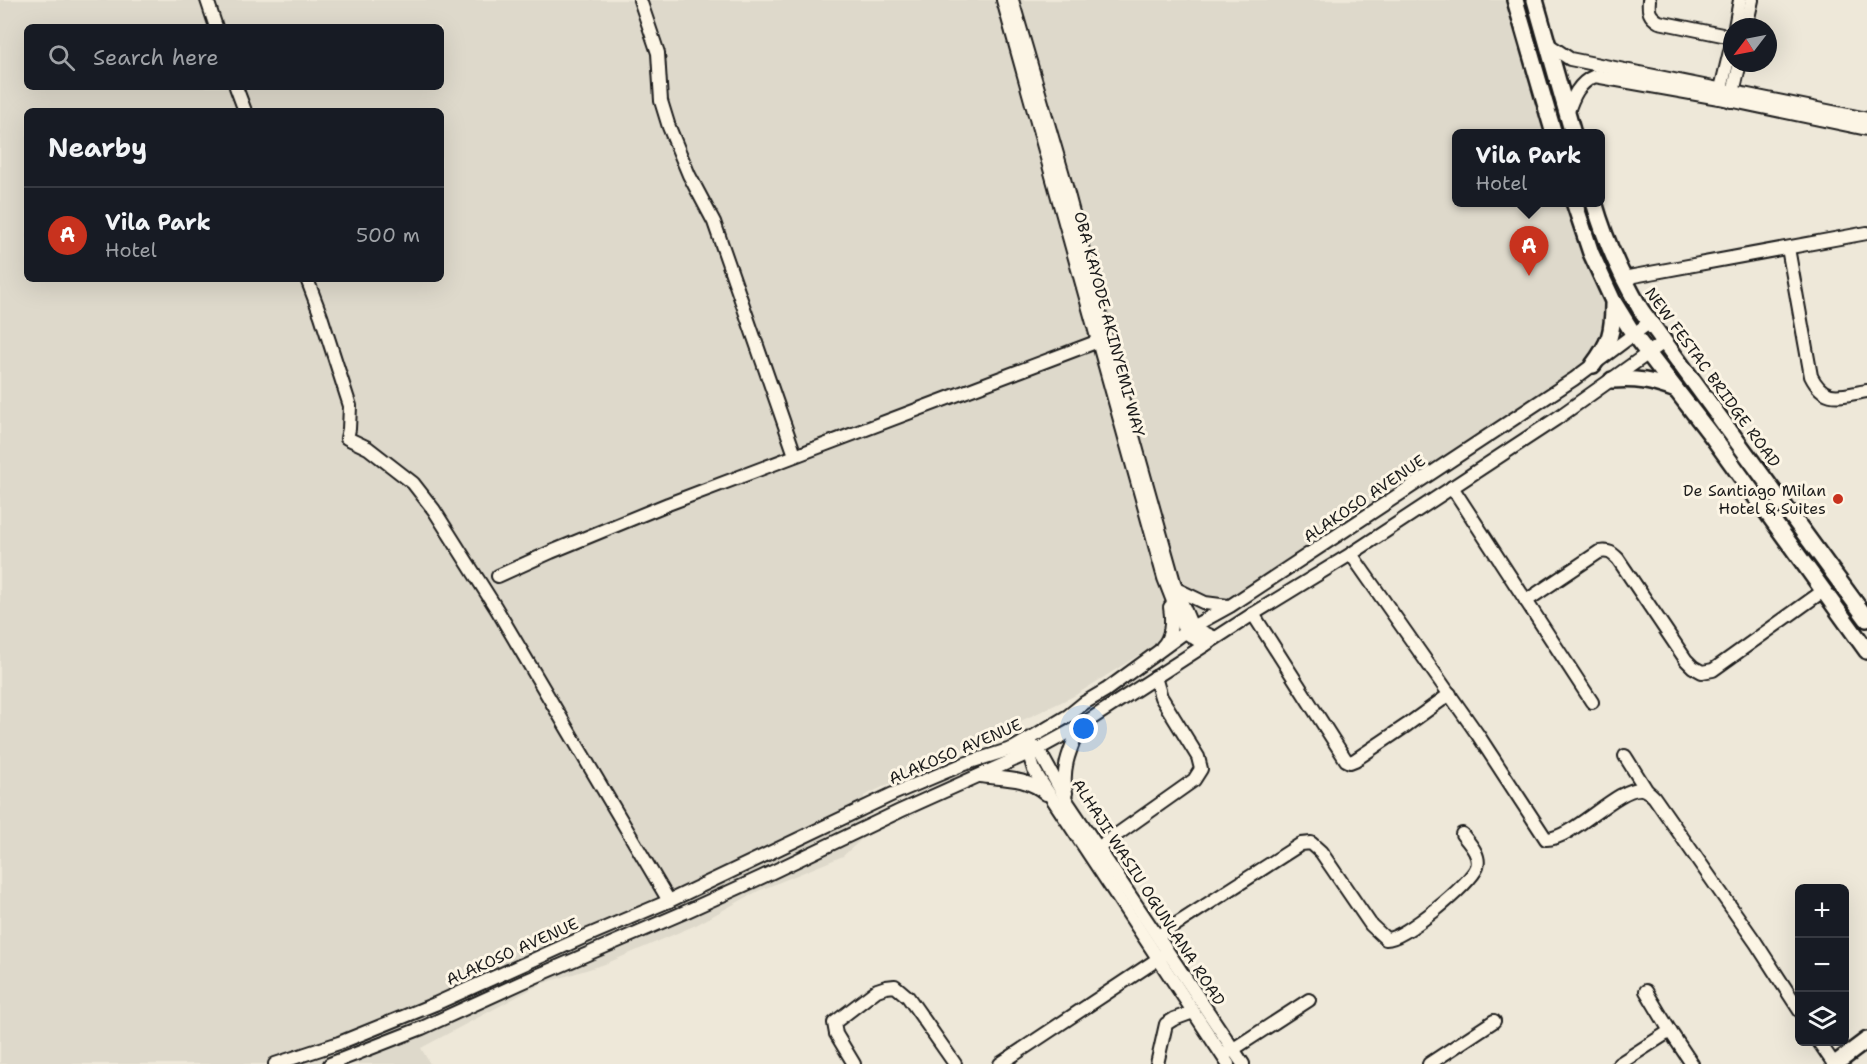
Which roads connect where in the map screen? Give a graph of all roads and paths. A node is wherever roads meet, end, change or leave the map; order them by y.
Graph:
1 (207, 0) edge
2 (640, 0) edge
3 (1003, 0) edge
4 (1012, 0) edge
5 (1515, 0) edge
6 (1535, 0) edge
7 (1649, 0) edge
8 (1740, 0) edge
9 (1752, 0) edge
10 (1737, 18) edge
11 (1748, 18) edge
12 (215, 24) edge
13 (1723, 35) edge
14 (1549, 45) junction
15 (1729, 72) edge
16 (1736, 72) edge
17 (237, 90) edge
18 (1726, 96) junction
19 (244, 108) edge
20 (1567, 114) junction
21 (1867, 119) edge
22 (1553, 129) edge
23 (1572, 129) edge
24 (1867, 129) edge
25 (1576, 207) edge
26 (1596, 207) edge
27 (1867, 233) edge
28 (1788, 248) junction
29 (1623, 278) junction
30 (308, 282) edge
31 (1613, 300) junction
32 (1650, 322) junction
33 (1634, 335) junction
34 (1096, 342) junction
35 (1664, 342) junction
36 (1648, 354) junction
37 (1593, 365) junction
38 (1612, 380) junction
39 (1676, 390) junction
40 (1867, 391) edge
41 (795, 455) junction
42 (1452, 487) junction
43 (1811, 542) junction
44 (1796, 552) junction
45 (1351, 554) junction
46 (498, 576) dead end
47 (1172, 588) junction
48 (1823, 591) junction
49 (1526, 601) junction
50 (1230, 606) junction
51 (1253, 614) junction
52 (1867, 619) edge
53 (1189, 630) junction
54 (1210, 641) junction
55 (1867, 651) edge
56 (1141, 666) junction
57 (1155, 677) junction
58 (1450, 694) junction
59 (1592, 702) dead end
60 (1080, 726) junction
61 (1026, 748) junction
62 (1625, 756) dead end
63 (979, 776) junction
64 (1647, 791) junction
65 (1062, 803) junction
66 (1462, 834) dead end
67 (1098, 848) junction
68 (669, 901) junction
69 (1158, 936) junction
70 (1163, 956) junction
71 (1646, 991) dead end
72 (1308, 1000) dead end
73 (1795, 1003) edge
74 (1193, 1012) junction
75 (1494, 1021) dead end
76 (1670, 1031) junction
77 (1867, 1040) edge
78 (1822, 1046) edge
79 (1228, 1056) edge
80 (275, 1064) edge
81 (330, 1064) edge
82 (854, 1064) edge
83 (955, 1064) edge
84 (1000, 1064) edge
85 (1156, 1064) edge
86 (1243, 1064) edge
87 (1429, 1064) edge
88 (1619, 1064) edge
89 (1692, 1064) edge
90 (1834, 1064) edge

1 - 12 street
2 - 41 street
3 - 34 street, OBA KAYODE AKINYEMI WAY
4 - 47 street, OBA KAYODE AKINYEMI WAY
5 - 22 main road
6 - 14 main road
7 - 13 street
8 - 10 street
9 - 11 street
14 - 18 street
14 - 20 main road
15 - 18 street
16 - 18 street
17 - 19 street
18 - 20 street
18 - 21 street
18 - 24 street
20 - 23 main road
25 - 31 main road
26 - 29 main road, NEW FESTAC BRIDGE ROAD
27 - 28 street
28 - 29 street
28 - 40 street
29 - 32 main road, NEW FESTAC BRIDGE ROAD
30 - 68 street
31 - 33 main road
31 - 37 main road
32 - 33 street, ALAKOSO AVENUE
32 - 35 main road, NEW FESTAC BRIDGE ROAD
33 - 36 main road
33 - 37 street, ALAKOSO AVENUE
34 - 41 street
34 - 47 street, OBA KAYODE AKINYEMI WAY
35 - 36 street, ALAKOSO AVENUE
35 - 43 main road, NEW FESTAC BRIDGE ROAD
36 - 38 street, ALAKOSO AVENUE
36 - 39 main road
37 - 50 street, ALAKOSO AVENUE
38 - 39 main road
38 - 42 street, ALAKOSO AVENUE
39 - 44 main road
41 - 46 street
42 - 45 street, ALAKOSO AVENUE
42 - 49 street
43 - 44 main road
43 - 52 main road, NEW FESTAC BRIDGE ROAD
44 - 48 main road
45 - 51 street, ALAKOSO AVENUE
45 - 58 street
47 - 50 street
47 - 53 street, OBA KAYODE AKINYEMI WAY
47 - 56 street
48 - 49 street
48 - 55 main road
49 - 59 street
50 - 53 street, ALAKOSO AVENUE
51 - 54 street, ALAKOSO AVENUE
51 - 58 street
53 - 54 street
53 - 56 street, ALAKOSO AVENUE
54 - 57 street, ALAKOSO AVENUE
56 - 61 street, ALAKOSO AVENUE
57 - 60 street, ALAKOSO AVENUE
57 - 67 street
58 - 64 street
60 - 61 street, ALAKOSO AVENUE
60 - 65 street
61 - 63 street, ALAKOSO AVENUE
61 - 65 street, ALHAJI WASIU OGUNLANA ROAD
61 - 68 street, ALAKOSO AVENUE
62 - 64 street
63 - 65 street
63 - 81 street, ALAKOSO AVENUE
64 - 73 street
65 - 67 street, ALHAJI WASIU OGUNLANA ROAD
65 - 70 street, ALHAJI WASIU OGUNLANA ROAD
66 - 69 street
67 - 69 street, ALHAJI WASIU OGUNLANA ROAD
68 - 80 street, ALAKOSO AVENUE
69 - 70 street, ALHAJI WASIU OGUNLANA ROAD
70 - 74 street, ALHAJI WASIU OGUNLANA ROAD
70 - 79 street, ALHAJI WASIU OGUNLANA ROAD
70 - 84 street
71 - 76 street
72 - 79 street
74 - 79 street, ALHAJI WASIU OGUNLANA ROAD
74 - 85 street
75 - 87 street
76 - 88 street
76 - 89 street
77 - 90 main road
78 - 90 street
79 - 86 street, ALHAJI WASIU OGUNLANA ROAD
82 - 83 street

